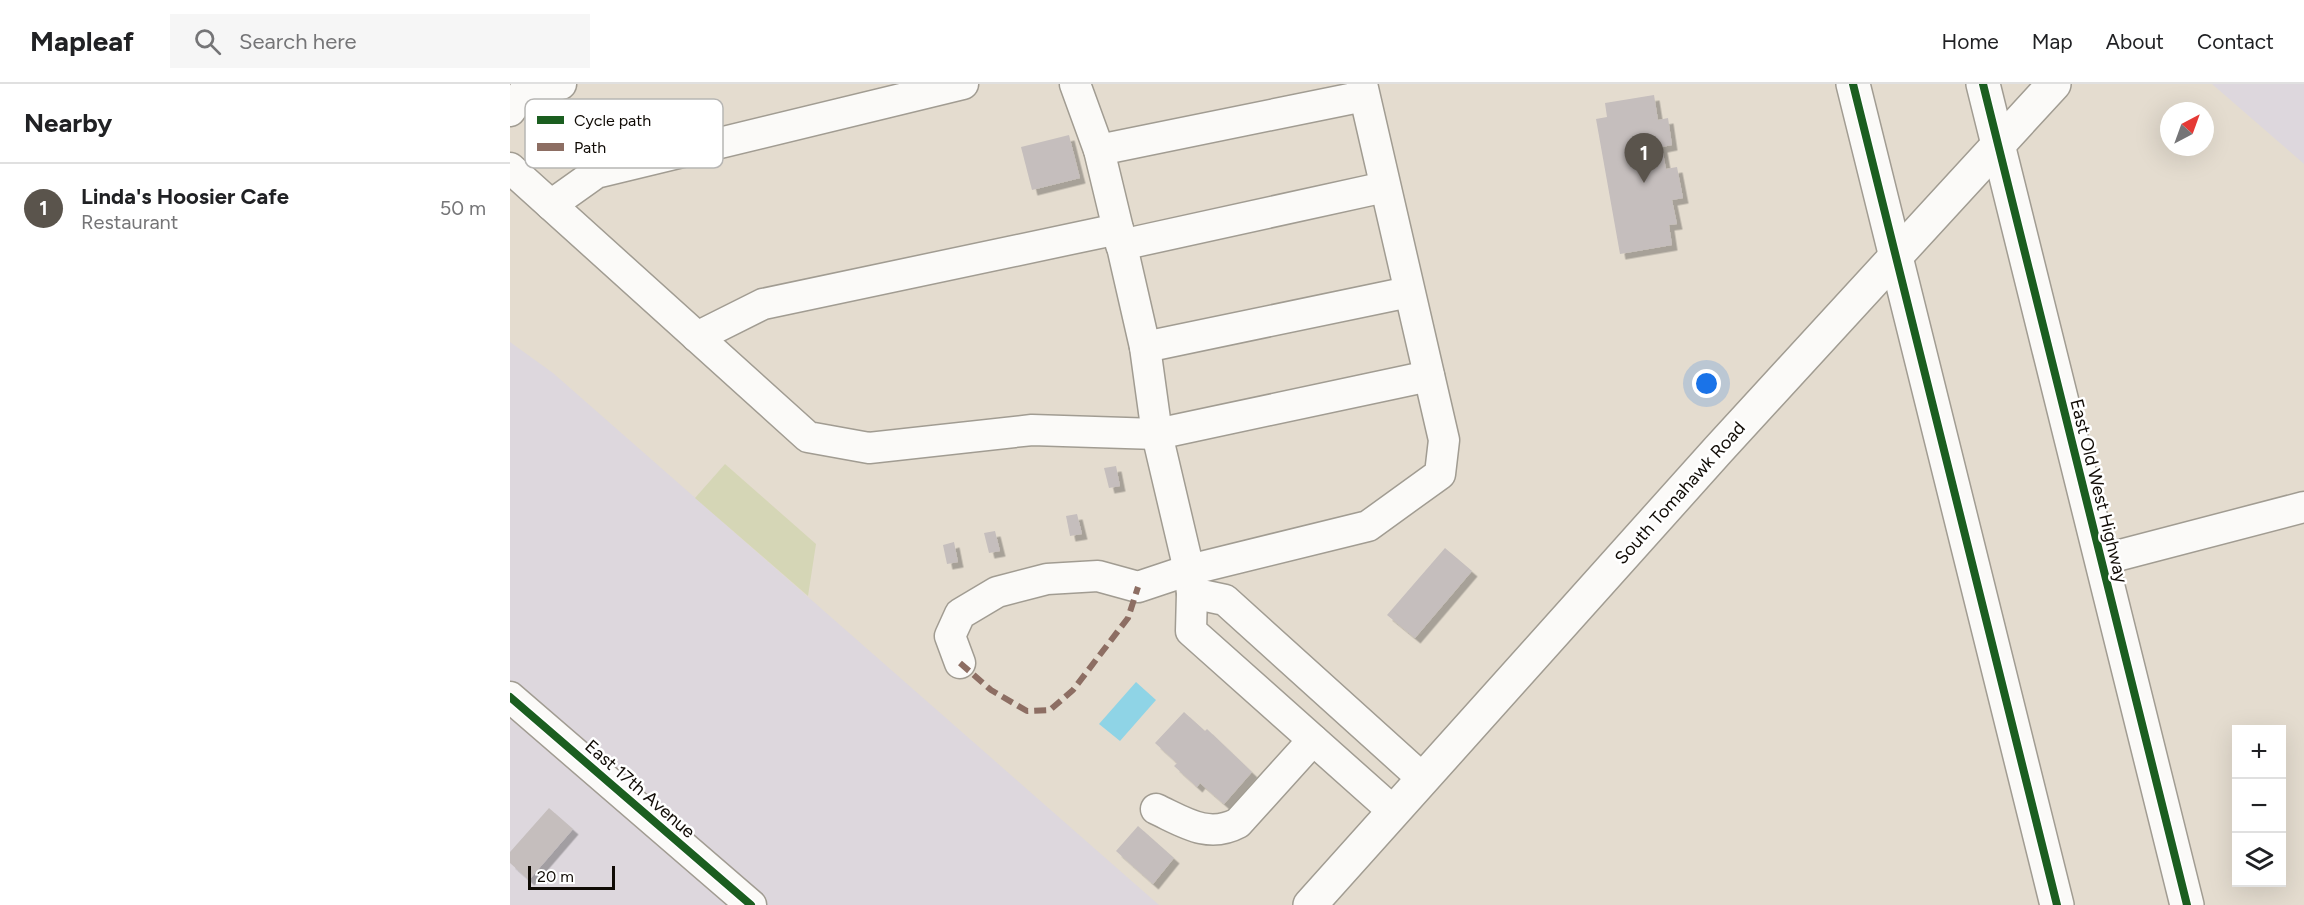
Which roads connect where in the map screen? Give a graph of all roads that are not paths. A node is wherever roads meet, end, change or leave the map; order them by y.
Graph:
1 (561, 84) edge
2 (963, 84) edge
3 (1075, 84) edge
4 (1853, 84) edge
5 (1983, 84) edge
6 (2054, 84) edge
7 (1363, 90) edge
8 (510, 111) edge
9 (723, 142) edge
10 (1998, 147) junction
11 (1099, 150) junction
12 (510, 168) edge
13 (613, 168) edge
14 (1385, 187) junction
15 (551, 205) junction
16 (1119, 237) junction
17 (1896, 257) junction
18 (1409, 292) junction
19 (697, 337) junction
20 (1145, 347) junction
21 (1429, 376) junction
22 (1157, 434) junction
23 (2304, 507) edge
24 (2101, 560) junction
25 (1191, 582) junction
26 (960, 663) dead end
27 (1304, 673) junction
28 (510, 696) edge
29 (1275, 706) junction
30 (1313, 740) junction
31 (1422, 778) junction
32 (1156, 809) dead end
33 (1392, 811) junction
34 (751, 905) edge
35 (1310, 905) edge
36 (2057, 905) edge
37 (2187, 905) edge

1 - 8 street
2 - 9 street
3 - 11 street
4 - 17 main road
5 - 10 main road, East Old West Highway
6 - 10 main road, South Tomahawk Road
7 - 11 street
7 - 14 street
10 - 17 main road, South Tomahawk Road
10 - 24 main road, East Old West Highway
11 - 16 street
12 - 15 street
13 - 15 street
14 - 16 street
14 - 18 street
15 - 19 street
16 - 19 street
16 - 20 street
17 - 31 main road, South Tomahawk Road
17 - 36 main road
18 - 20 street
18 - 21 street
19 - 22 street
20 - 22 street
21 - 22 street
21 - 25 street
22 - 25 street
23 - 24 street
24 - 37 main road, East Old West Highway
25 - 26 street
25 - 27 street
25 - 29 street
27 - 29 street
27 - 31 street
28 - 34 street, East 17th Avenue
29 - 30 street
30 - 32 street
30 - 33 street
31 - 33 main road, South Tomahawk Road
33 - 35 main road, South Tomahawk Road

